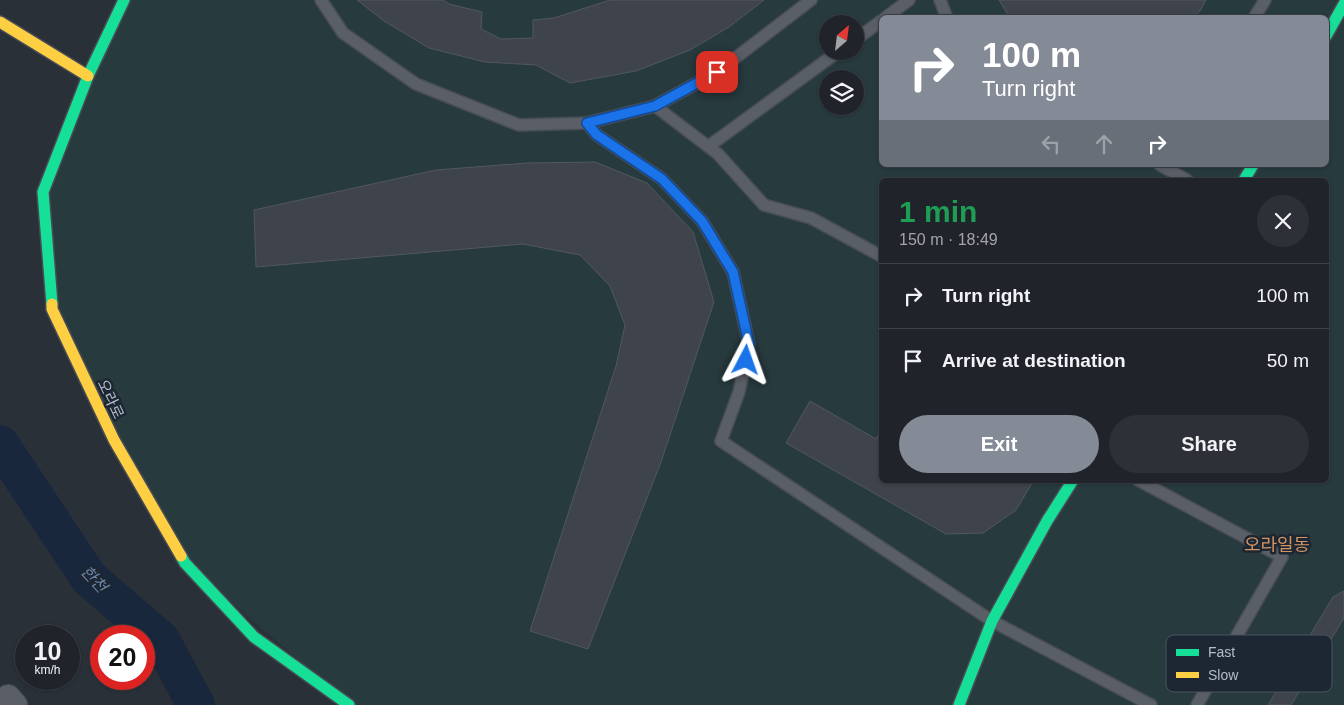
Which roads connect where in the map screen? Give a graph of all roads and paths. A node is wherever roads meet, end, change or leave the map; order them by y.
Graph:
1 (124, 0) edge
2 (321, 0) edge
3 (811, 0) edge
4 (909, 0) edge
5 (940, 0) edge
6 (1265, 0) edge
7 (1344, 4) edge
8 (889, 15) edge
9 (946, 15) edge
10 (1256, 15) edge
11 (0, 22) edge
12 (879, 22) edge
13 (1329, 31) edge
14 (864, 33) edge
15 (827, 60) edge
16 (88, 76) junction
17 (655, 106) junction
18 (587, 123) junction
19 (709, 146) junction
20 (1163, 167) edge
21 (1252, 167) edge
22 (1183, 178) edge
23 (1245, 178) edge
24 (879, 255) edge
25 (1071, 483) edge
26 (1144, 483) edge
27 (992, 621) junction
28 (1237, 635) edge
29 (1204, 692) edge
30 (322, 695) edge
31 (349, 705) edge
32 (960, 705) edge
33 (1151, 705) edge
34 (1197, 705) edge

1 - 16 street, 오라로
2 - 18 lane
3 - 17 lane
4 - 8 lane
5 - 9 lane
6 - 10 lane
7 - 13 street
11 - 16 street
12 - 14 lane
15 - 19 lane
16 - 30 street, 오라로
17 - 18 lane
17 - 19 lane
18 - 27 lane
19 - 24 lane
20 - 22 lane
21 - 23 street
25 - 27 street
26 - 28 lane
27 - 32 street
27 - 33 lane
29 - 34 lane
30 - 31 street, 오라로

